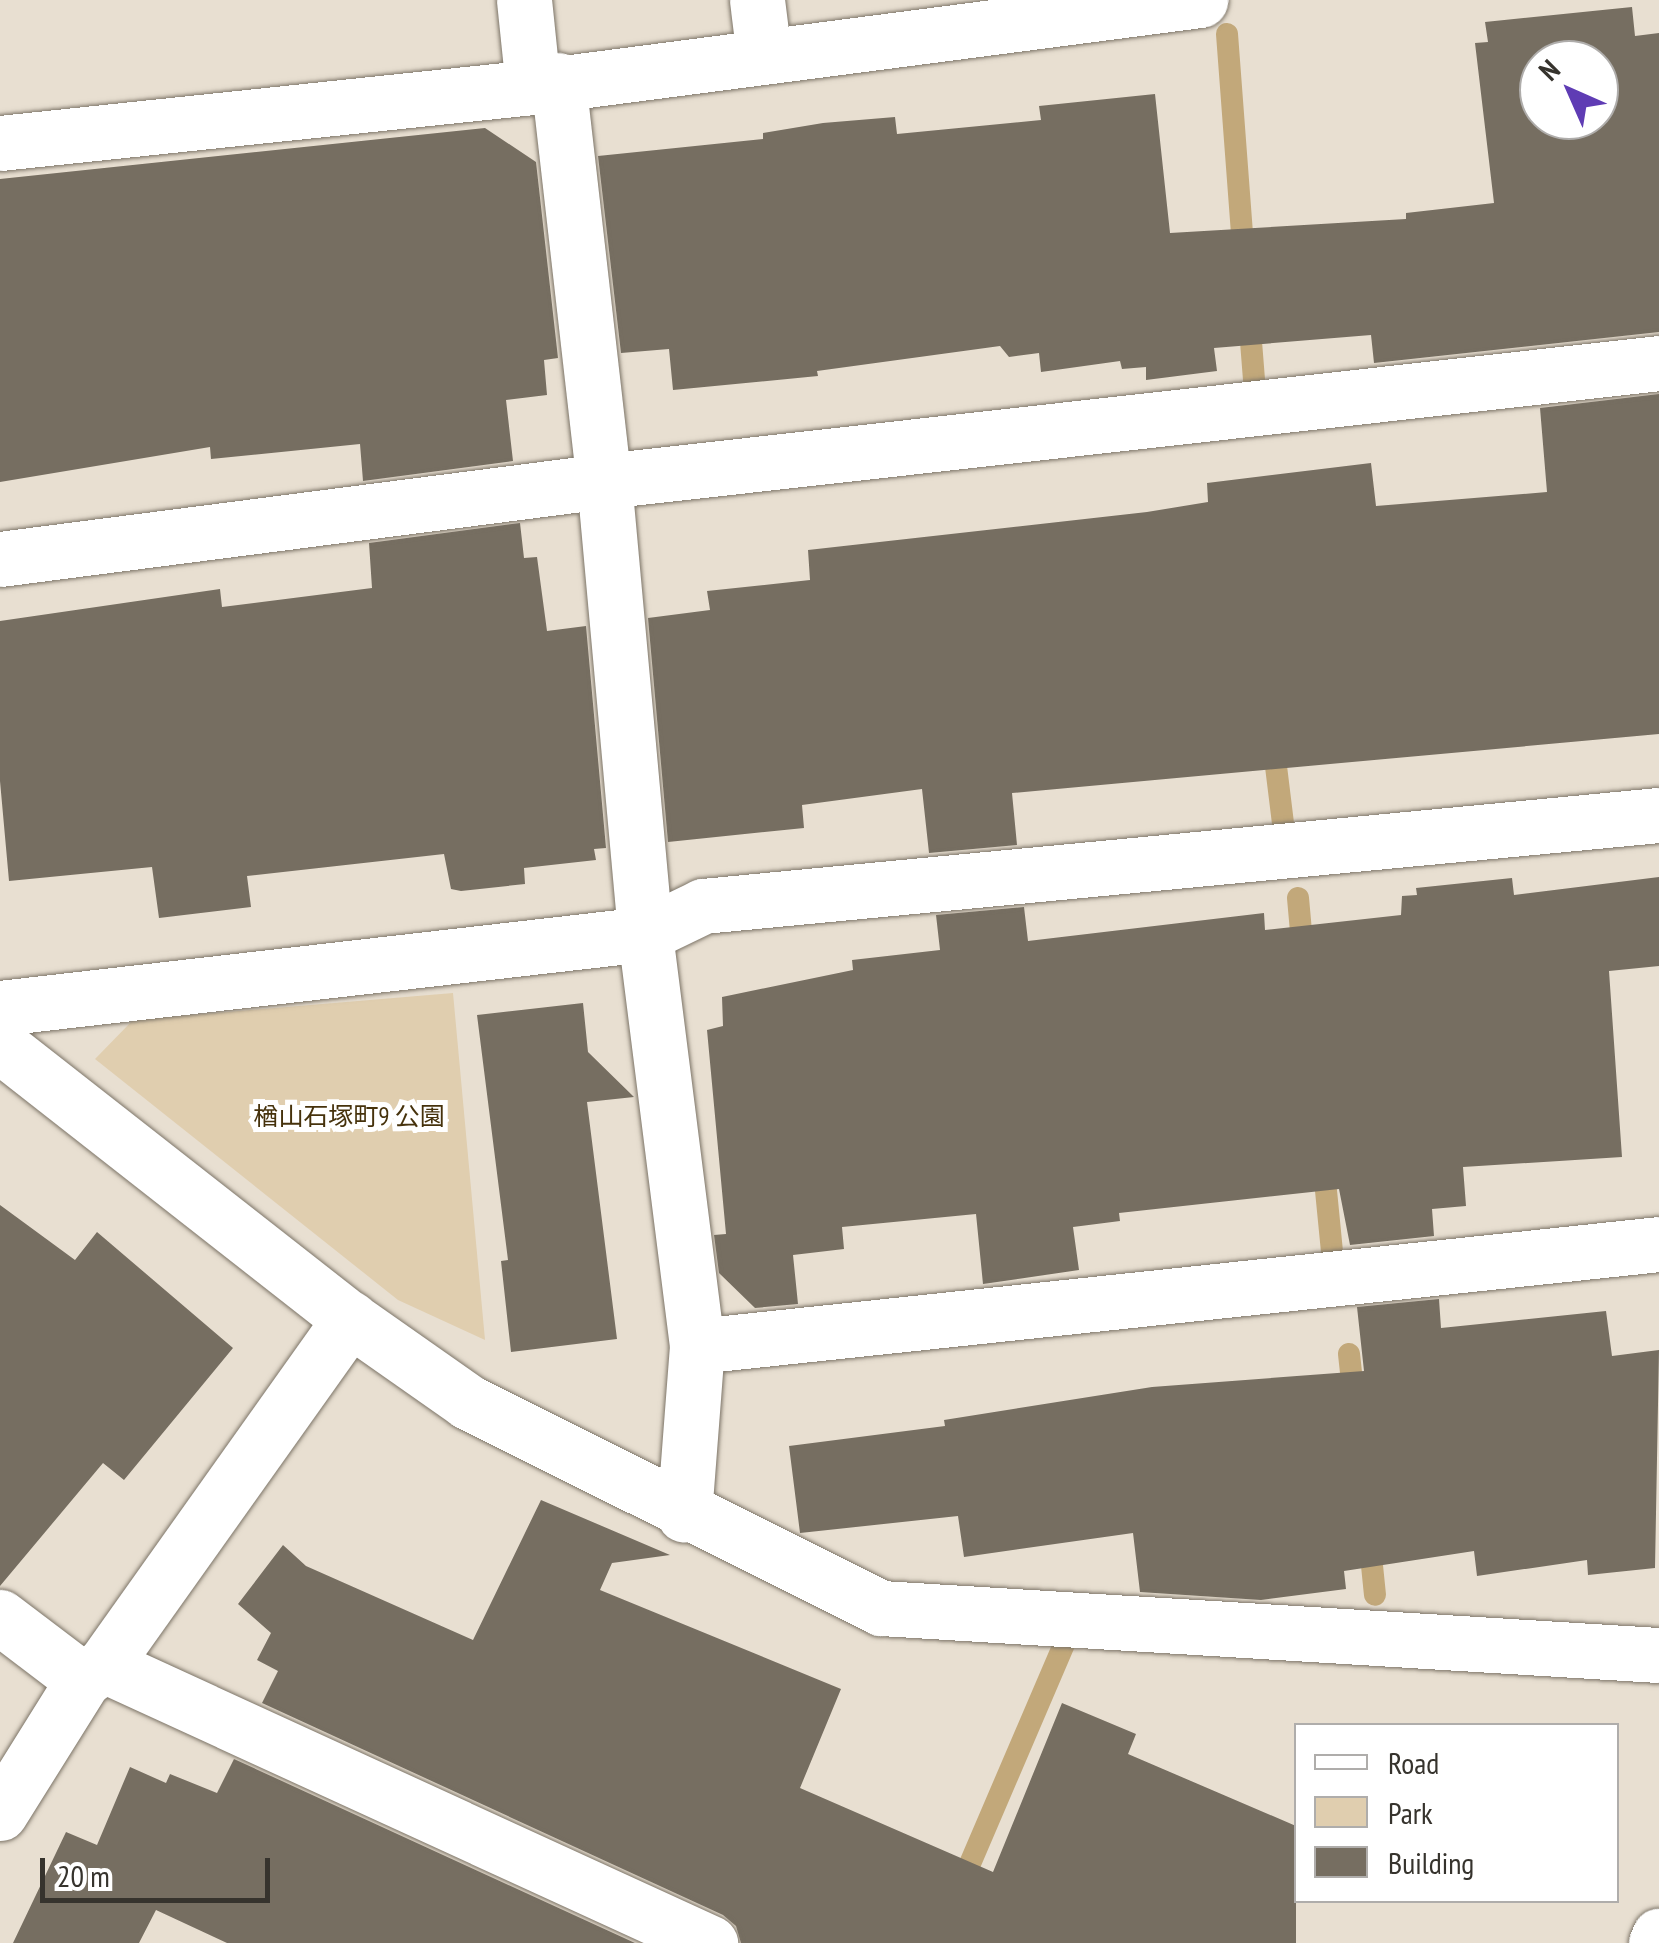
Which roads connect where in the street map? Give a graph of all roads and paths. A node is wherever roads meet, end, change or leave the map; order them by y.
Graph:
1 (524, 0) edge
2 (758, 0) edge
3 (1200, 0) edge
4 (764, 56) junction
5 (546, 84) junction
6 (0, 143) edge
7 (1659, 364) edge
8 (604, 480) junction
9 (0, 559) edge
10 (1659, 815) edge
11 (644, 934) junction
12 (0, 1008) edge
13 (0, 1045) edge
14 (1659, 1244) edge
15 (350, 1319) junction
16 (697, 1346) junction
17 (684, 1514) junction
18 (0, 1616) edge
19 (1659, 1656) edge
20 (94, 1672) junction
21 (0, 1813) edge
22 (710, 1943) edge

1 - 5 street
2 - 4 street
3 - 4 street
4 - 5 street
5 - 6 street
5 - 8 street
7 - 8 street
8 - 9 street
8 - 11 street
10 - 11 street
11 - 12 street
11 - 16 street
13 - 15 street
14 - 16 street
15 - 17 street
15 - 20 street
16 - 17 street
17 - 19 street
18 - 20 street
20 - 21 street
20 - 22 street

